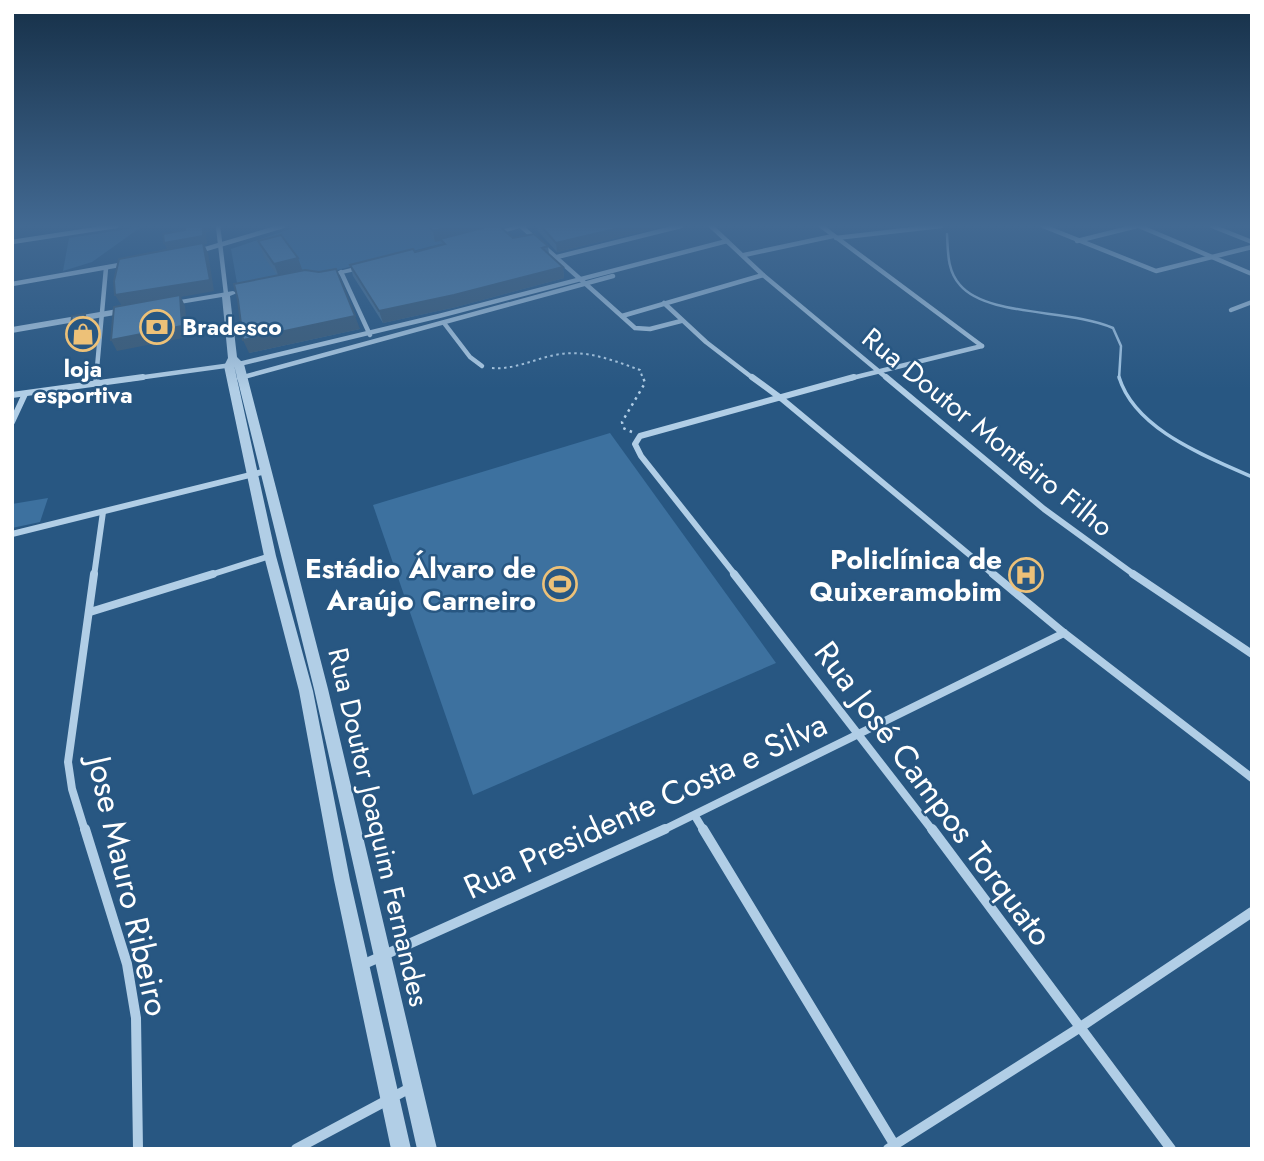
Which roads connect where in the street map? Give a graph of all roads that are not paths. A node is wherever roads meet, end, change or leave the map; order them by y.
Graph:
1 (34, 280) edge
2 (105, 280) edge
3 (225, 280) edge
4 (345, 280) edge
5 (577, 280) edge
6 (583, 280) edge
7 (601, 280) edge
8 (745, 280) edge
9 (769, 280) edge
10 (893, 280) edge
11 (12, 284) edge
12 (587, 285) junction
13 (248, 291) edge
14 (226, 295) junction
15 (1252, 302) edge
16 (664, 303) junction
17 (163, 305) edge
18 (139, 309) edge
19 (1231, 310) dead end
20 (101, 315) junction
21 (439, 316) junction
22 (622, 316) junction
23 (681, 321) junction
24 (444, 324) junction
25 (12, 330) edge
26 (369, 333) junction
27 (374, 342) junction
28 (482, 366) road end
29 (235, 369) junction
30 (880, 370) junction
31 (96, 383) junction
32 (25, 394) junction
33 (12, 396) edge
34 (782, 399) junction
35 (12, 422) edge
36 (260, 472) junction
37 (103, 512) junction
38 (12, 534) edge
39 (270, 556) junction
40 (90, 612) junction
41 (1064, 633) junction
42 (1252, 654) edge
43 (860, 733) junction
44 (1252, 778) edge
45 (695, 816) junction
46 (362, 872) junction
47 (342, 880) junction
48 (1252, 912) edge
49 (383, 957) junction
50 (361, 966) junction
51 (1079, 1028) junction
52 (411, 1088) junction
53 (390, 1098) junction
54 (891, 1146) edge
55 (138, 1149) edge
56 (296, 1149) edge
57 (401, 1149) edge
58 (427, 1149) edge
59 (1171, 1149) edge

1 - 11 street
2 - 20 street
3 - 14 street
4 - 26 street
5 - 21 street
6 - 12 street
7 - 12 street
8 - 16 street
9 - 30 street, Rua Doutor Monteiro Filho
10 - 30 street
12 - 22 street
12 - 24 street
13 - 14 street
14 - 17 street
14 - 29 street, Rua Doutor Joaquim Fernandes
15 - 19 street
16 - 22 street
16 - 23 street
18 - 20 street
20 - 25 street
20 - 31 street
21 - 24 street
21 - 26 street
22 - 23 street
23 - 34 street
24 - 27 street
24 - 28 street
26 - 27 street
26 - 29 street
27 - 29 street
29 - 31 street
29 - 36 street, Rua Doutor Joaquim Fernandes
30 - 34 street
30 - 42 street, Rua Doutor Monteiro Filho
31 - 32 street
32 - 33 street
32 - 35 street
34 - 41 street
34 - 43 street, Rua José Campos Torquato
36 - 37 street
36 - 39 street, Rua Doutor Joaquim Fernandes
36 - 46 street, Rua Doutor Joaquim Fernandes
37 - 38 street
37 - 40 street, Jose Mauro Ribeiro
39 - 40 street
39 - 47 street, Rua Doutor Joaquim Fernandes
40 - 55 street, Jose Mauro Ribeiro
41 - 43 street, Rua Presidente Costa e Silva
41 - 44 street
43 - 45 street, Rua Presidente Costa e Silva
43 - 51 street, Rua José Campos Torquato
45 - 49 street, Rua Presidente Costa e Silva
45 - 54 street
46 - 47 street
46 - 49 street, Rua Doutor Joaquim Fernandes
47 - 50 street, Rua Doutor Joaquim Fernandes
48 - 51 street
49 - 50 street, Rua Presidente Costa e Silva
49 - 52 street, Rua Doutor Joaquim Fernandes
50 - 53 street, Rua Doutor Joaquim Fernandes
51 - 54 street
51 - 59 street, Rua José Campos Torquato
52 - 53 street
52 - 58 street, Rua Doutor Joaquim Fernandes
53 - 56 street
53 - 57 street, Rua Doutor Joaquim Fernandes

